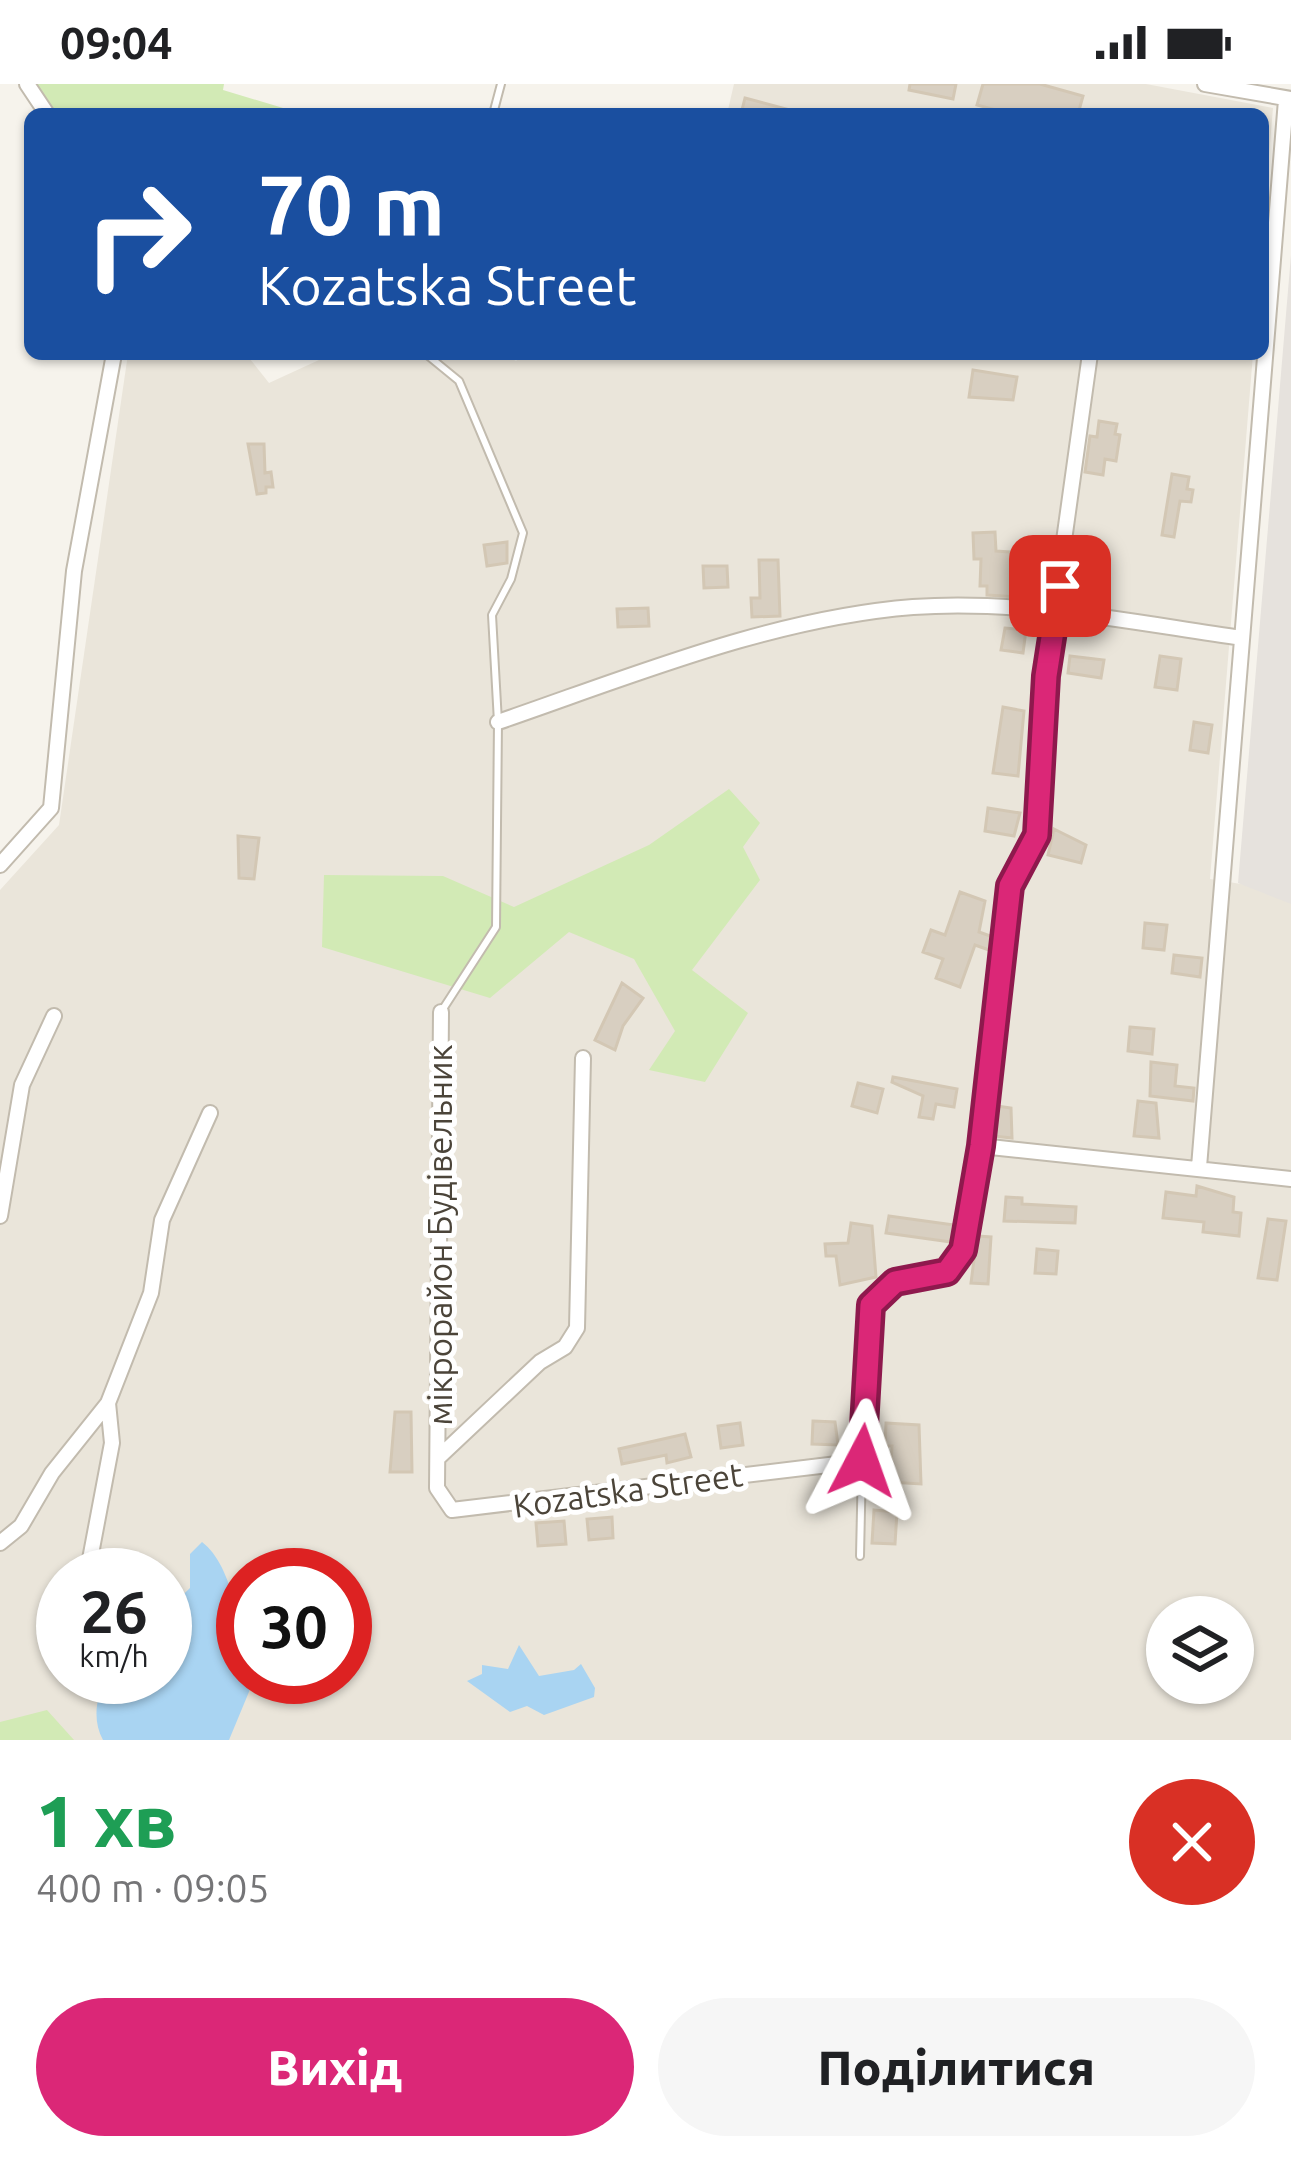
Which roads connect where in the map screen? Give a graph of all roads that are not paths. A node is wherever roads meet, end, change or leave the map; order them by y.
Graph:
1 (1205, 84) edge
2 (1288, 100) edge
3 (1269, 322) edge
4 (113, 360) edge
5 (433, 360) edge
6 (1089, 360) edge
7 (1266, 360) edge
8 (1059, 611) junction
9 (1242, 638) junction
10 (498, 722) junction
11 (0, 865) edge
12 (441, 1012) joint
13 (54, 1016) dead end
14 (583, 1058) dead end
15 (210, 1113) dead end
16 (981, 1146) junction
17 (1199, 1167) junction
18 (1291, 1179) edge
19 (0, 1216) edge
20 (108, 1402) junction
21 (438, 1458) junction
22 (862, 1461) junction
23 (452, 1510) joint
24 (0, 1543) edge
25 (92, 1548) edge
26 (860, 1556) dead end

1 - 2 street
2 - 3 street
4 - 11 street
5 - 10 lane
6 - 8 street
7 - 9 street
8 - 9 street
8 - 10 street
8 - 16 street
9 - 17 street
10 - 12 lane
12 - 21 street, мікрорайон Будівельник
13 - 19 street
14 - 21 street, мікрорайон Будівельник
15 - 20 street
16 - 17 street
16 - 22 street
17 - 18 street
20 - 24 street
20 - 25 street
21 - 23 street, мікрорайон Будівельник
22 - 23 street, Kozatska Street
22 - 26 lane

